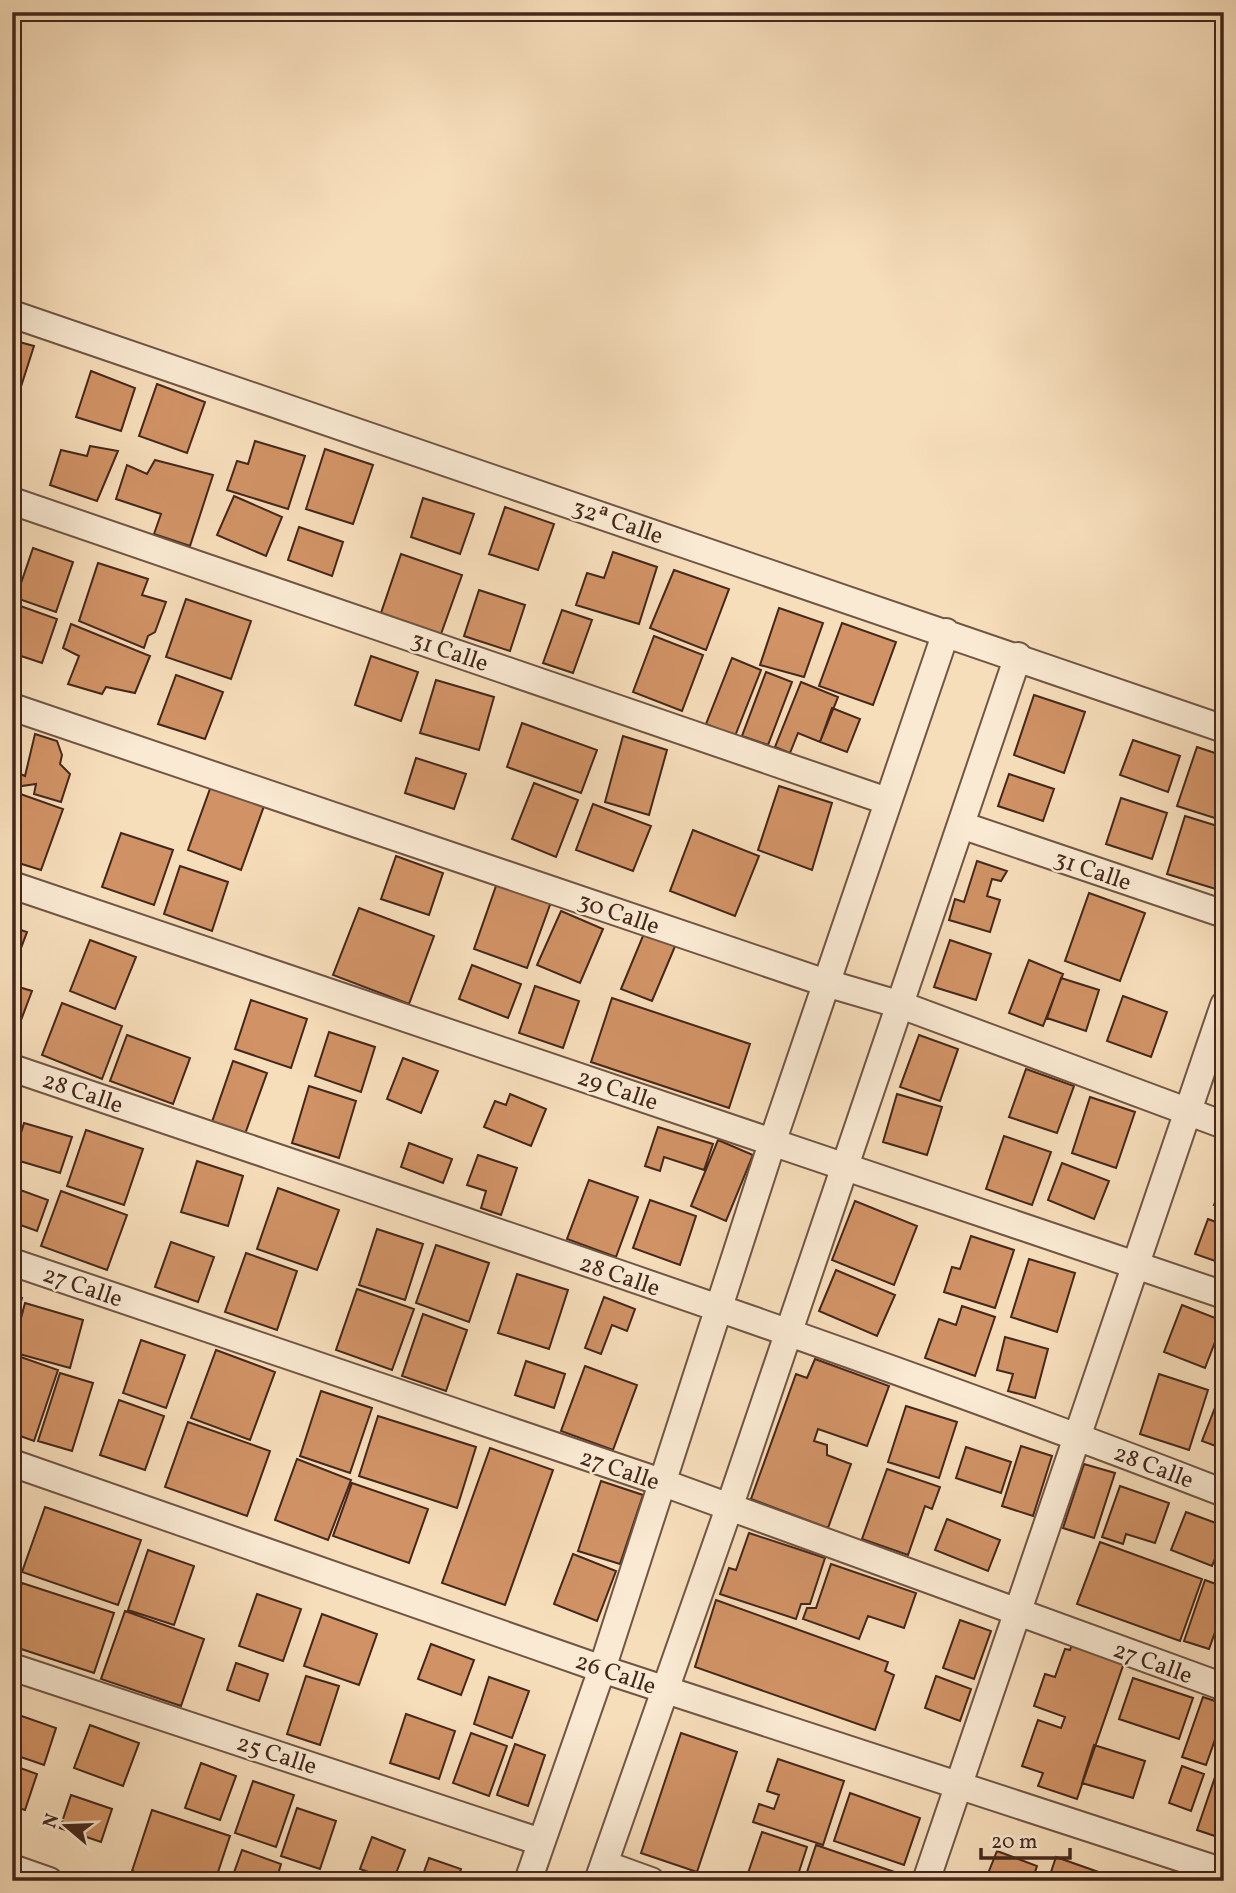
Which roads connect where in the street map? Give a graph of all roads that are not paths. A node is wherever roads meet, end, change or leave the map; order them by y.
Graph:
1 (12, 314) edge
2 (12, 501) edge
3 (946, 632) junction
4 (1018, 656) junction
5 (12, 706) edge
6 (1224, 729) edge
7 (887, 801) junction
8 (961, 825) junction
9 (12, 885) edge
10 (1224, 914) edge
11 (826, 983) junction
12 (901, 1005) junction
13 (1224, 1005) edge
14 (12, 1068) edge
15 (1186, 1113) junction
16 (1224, 1125) edge
17 (773, 1140) junction
18 (846, 1165) junction
19 (12, 1262) edge
20 (1137, 1264) junction
21 (1224, 1295) edge
22 (719, 1309) junction
23 (787, 1334) junction
24 (1077, 1436) junction
25 (12, 1463) edge
26 (661, 1482) junction
27 (1224, 1493) edge
28 (729, 1508) junction
29 (1018, 1613) junction
30 (12, 1667) edge
31 (602, 1669) junction
32 (1224, 1687) edge
33 (664, 1689) junction
34 (959, 1785) junction
35 (541, 1842) junction
36 (12, 1868) edge
37 (601, 1872) edge
38 (1224, 1872) edge
39 (49, 1881) edge
40 (528, 1881) edge
41 (651, 1881) edge
42 (926, 1881) edge

1 - 3 street, 32ª Calle
2 - 7 street, 31 Calle
3 - 4 street, 32ª Calle
3 - 7 street
4 - 6 street, 32ª Calle
4 - 8 street
5 - 11 street, 30 Calle
7 - 11 street
8 - 10 street, 31 Calle
8 - 12 street
9 - 17 street, 29 Calle
11 - 12 street, 30 Calle
11 - 17 street
12 - 15 street, 30 Calle
12 - 18 street
13 - 15 street
14 - 22 street, 28 Calle
15 - 16 street, 30 Calle
15 - 20 street
17 - 18 street, 29 Calle
17 - 22 street
18 - 20 street, 29 Calle
18 - 23 street
19 - 26 street, 27 Calle
20 - 21 street, 29 Calle
20 - 24 street
22 - 23 street, 28 Calle
22 - 26 street
23 - 24 street, 28 Calle
23 - 28 street
24 - 27 street, 28 Calle
24 - 29 street
25 - 31 street, 26 Calle
26 - 28 street, 27 Calle
26 - 31 street
28 - 29 street, 27 Calle
28 - 33 street
29 - 32 street, 27 Calle
29 - 34 street
30 - 35 street, 25 Calle
31 - 33 street, 26 Calle
31 - 35 street
33 - 34 street, 26 Calle
33 - 37 street
34 - 38 street, 26 Calle
34 - 42 street
35 - 40 street
36 - 39 street
37 - 41 street

